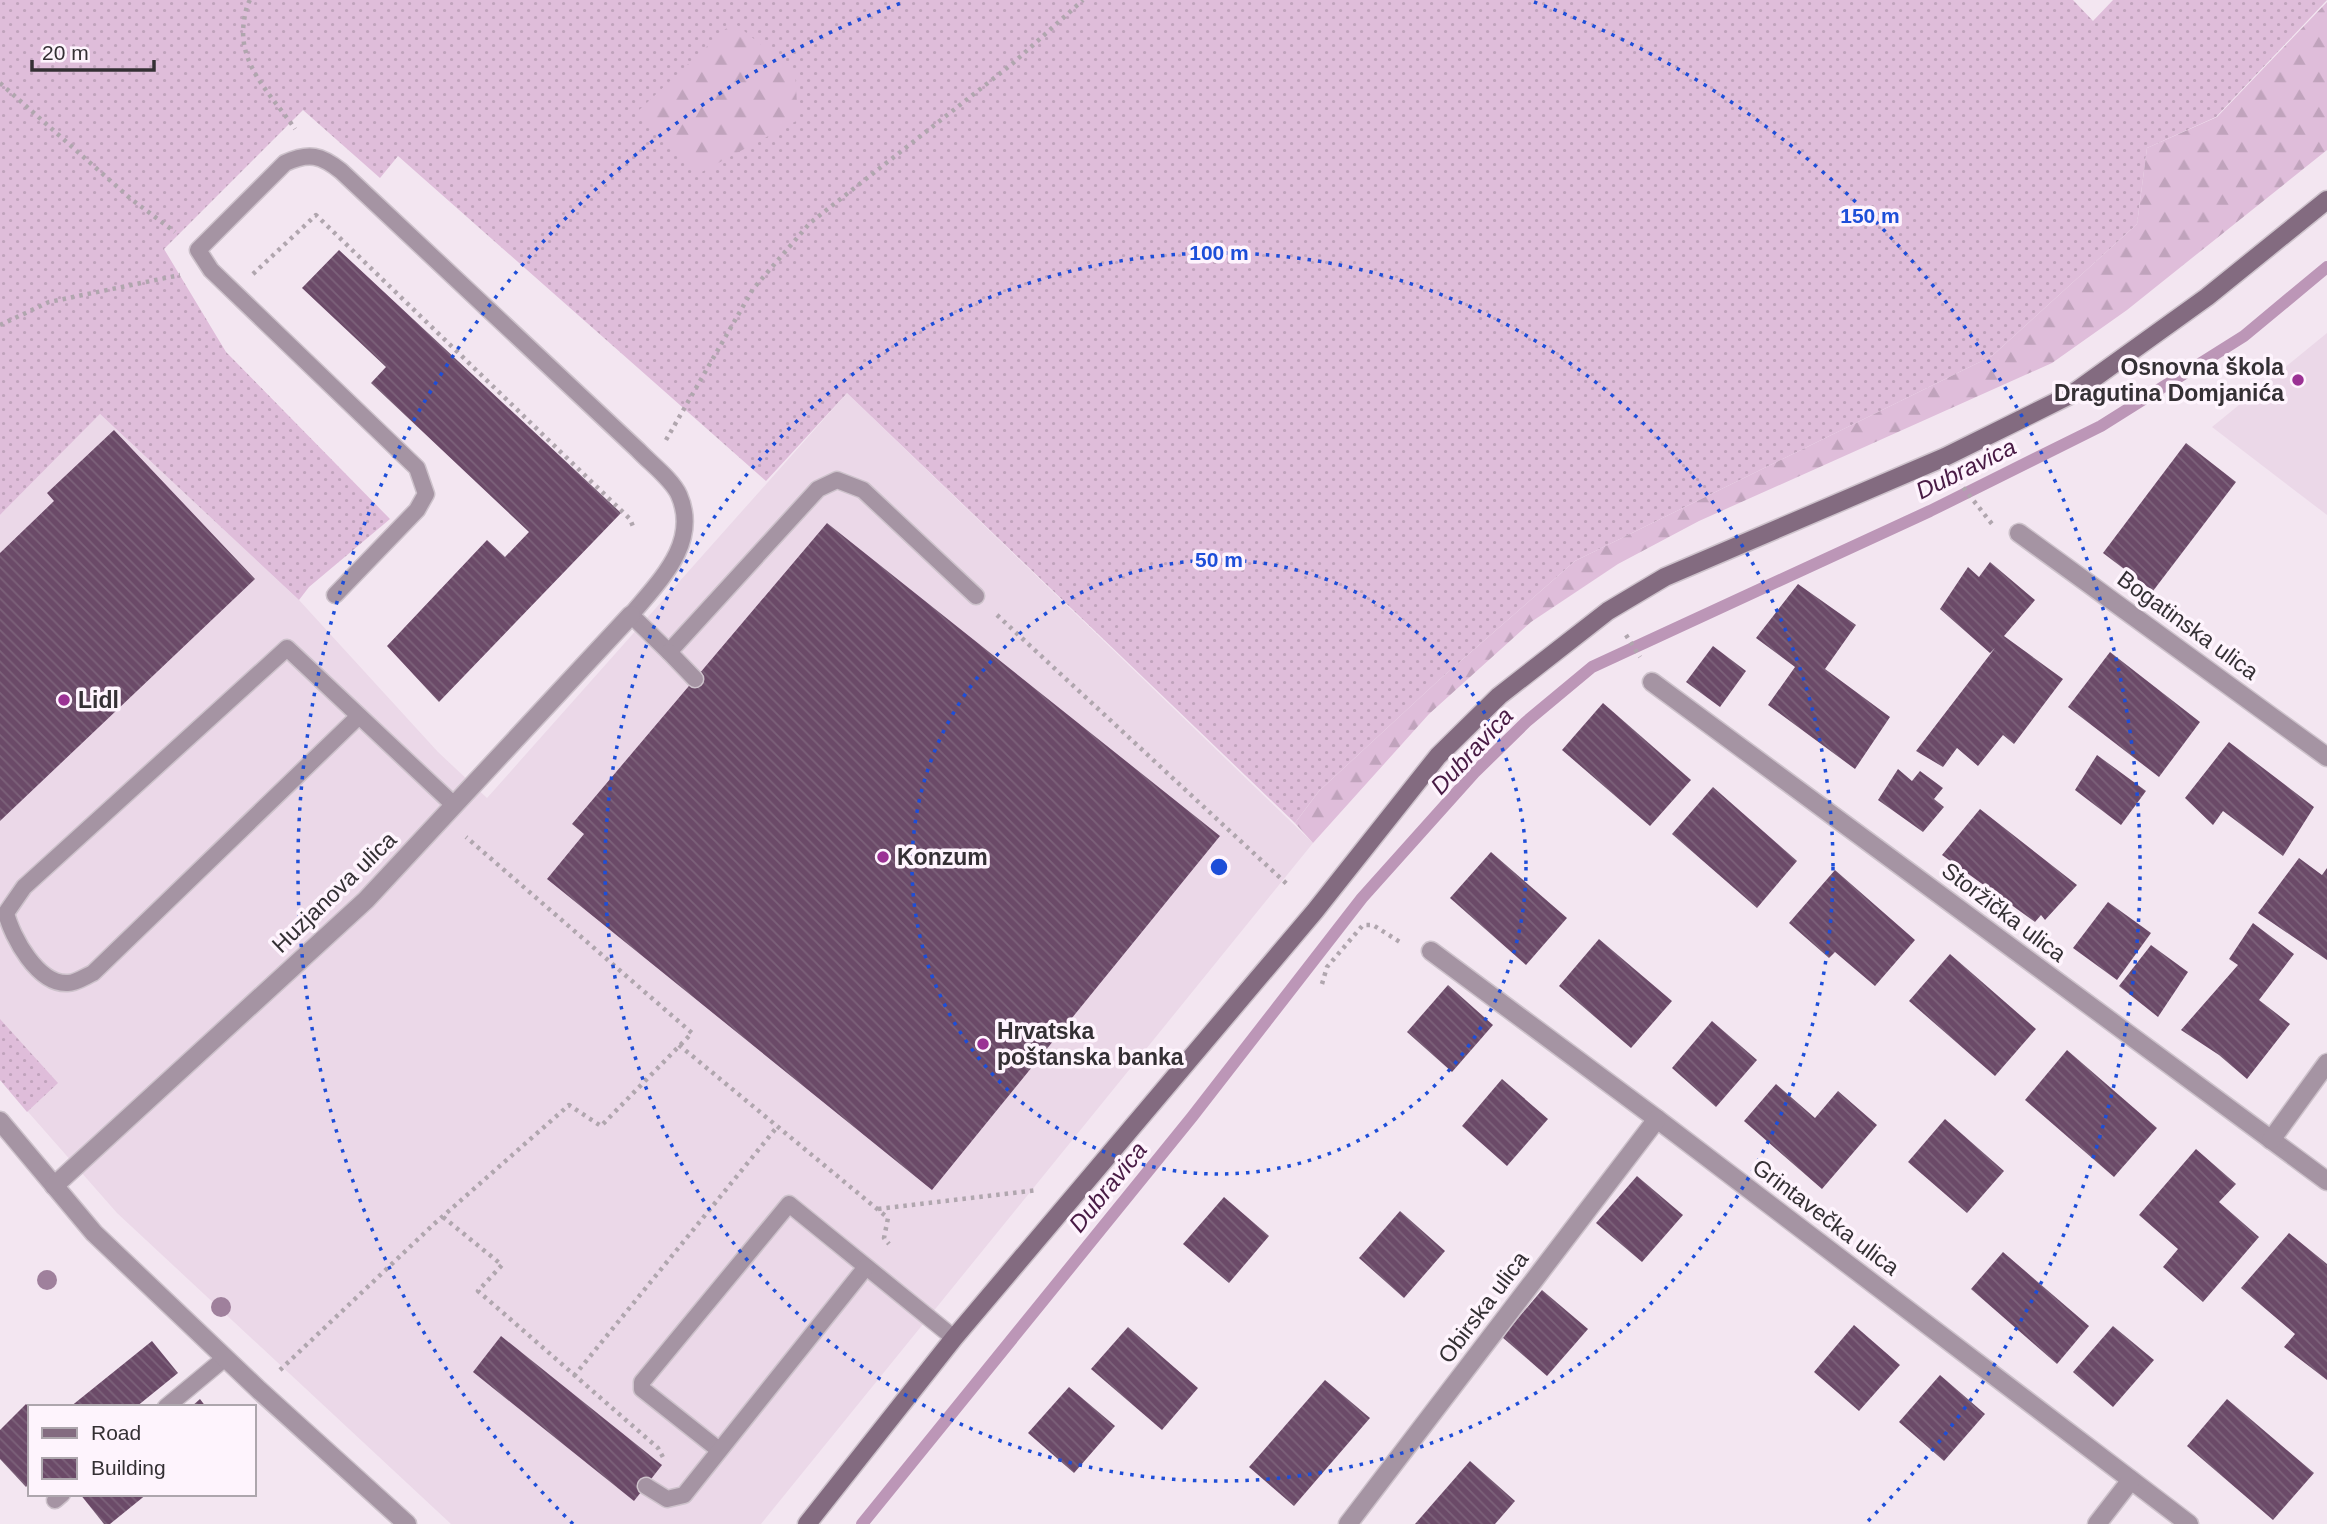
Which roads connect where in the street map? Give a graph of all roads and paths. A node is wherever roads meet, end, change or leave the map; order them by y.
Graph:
1 (250, 0) edge
2 (1083, 0) edge
3 (0, 83) edge
4 (315, 157) junction
5 (2327, 200) edge
6 (198, 250) junction
7 (211, 270) junction
8 (252, 274) dead end
9 (0, 326) edge
10 (652, 465) junction
11 (1960, 483) dead end
12 (1979, 509) dead end
13 (634, 529) dead end
14 (2019, 533) dead end
15 (335, 595) dead end
16 (976, 596) joint
17 (631, 615) junction
18 (1622, 629) dead end
19 (669, 652) junction
20 (1640, 657) dead end
21 (695, 679) dead end
22 (1652, 682) dead end
23 (359, 716) junction
24 (2327, 757) edge
25 (449, 811) junction
26 (1289, 886) dead end
27 (1431, 951) joint
28 (1322, 984) dead end
29 (679, 1045) junction
30 (2327, 1063) edge
31 (1657, 1119) junction
32 (0, 1121) edge
33 (777, 1127) junction
34 (2271, 1140) junction
35 (2327, 1181) edge
36 (54, 1186) junction
37 (1043, 1190) dead end
38 (878, 1209) junction
39 (443, 1217) junction
40 (897, 1253) dead end
41 (866, 1267) junction
42 (954, 1338) junction
43 (225, 1358) junction
44 (573, 1376) junction
45 (259, 1390) junction
46 (168, 1405) edge
47 (719, 1450) junction
48 (670, 1471) dead end
49 (2130, 1480) junction
50 (646, 1486) dead end
51 (407, 1524) edge
52 (807, 1524) edge
53 (1348, 1524) edge
54 (2097, 1524) edge
55 (2189, 1524) edge

1 - 4 path
2 - 10 path
3 - 6 path
4 - 6 lane
4 - 10 lane
5 - 42 street
6 - 7 lane
7 - 9 path
7 - 15 lane
8 - 13 path
10 - 17 lane
11 - 12 path
14 - 24 street, Bogatinska ulica
16 - 19 lane
16 - 26 path
17 - 19 lane
17 - 25 street, Huzjanova ulica
18 - 20 path
19 - 21 lane
22 - 34 street, Storžička ulica
23 - 23 lane
23 - 25 lane
25 - 29 path
25 - 36 street, Huzjanova ulica
27 - 28 path
27 - 31 street, Grintavečka ulica
29 - 33 path
29 - 39 path
30 - 34 street
31 - 49 street, Grintavečka ulica
31 - 53 street, Obirska ulica
32 - 36 street
33 - 38 path
33 - 44 path
34 - 35 street, Storžička ulica
36 - 43 street
37 - 38 path
38 - 40 path
39 - 44 path
39 - 45 path
41 - 42 lane
41 - 47 lane
41 - 47 lane
42 - 52 street
43 - 45 street
43 - 46 lane
44 - 48 path
45 - 51 street
47 - 50 lane
49 - 54 street
49 - 55 street, Grintavečka ulica

